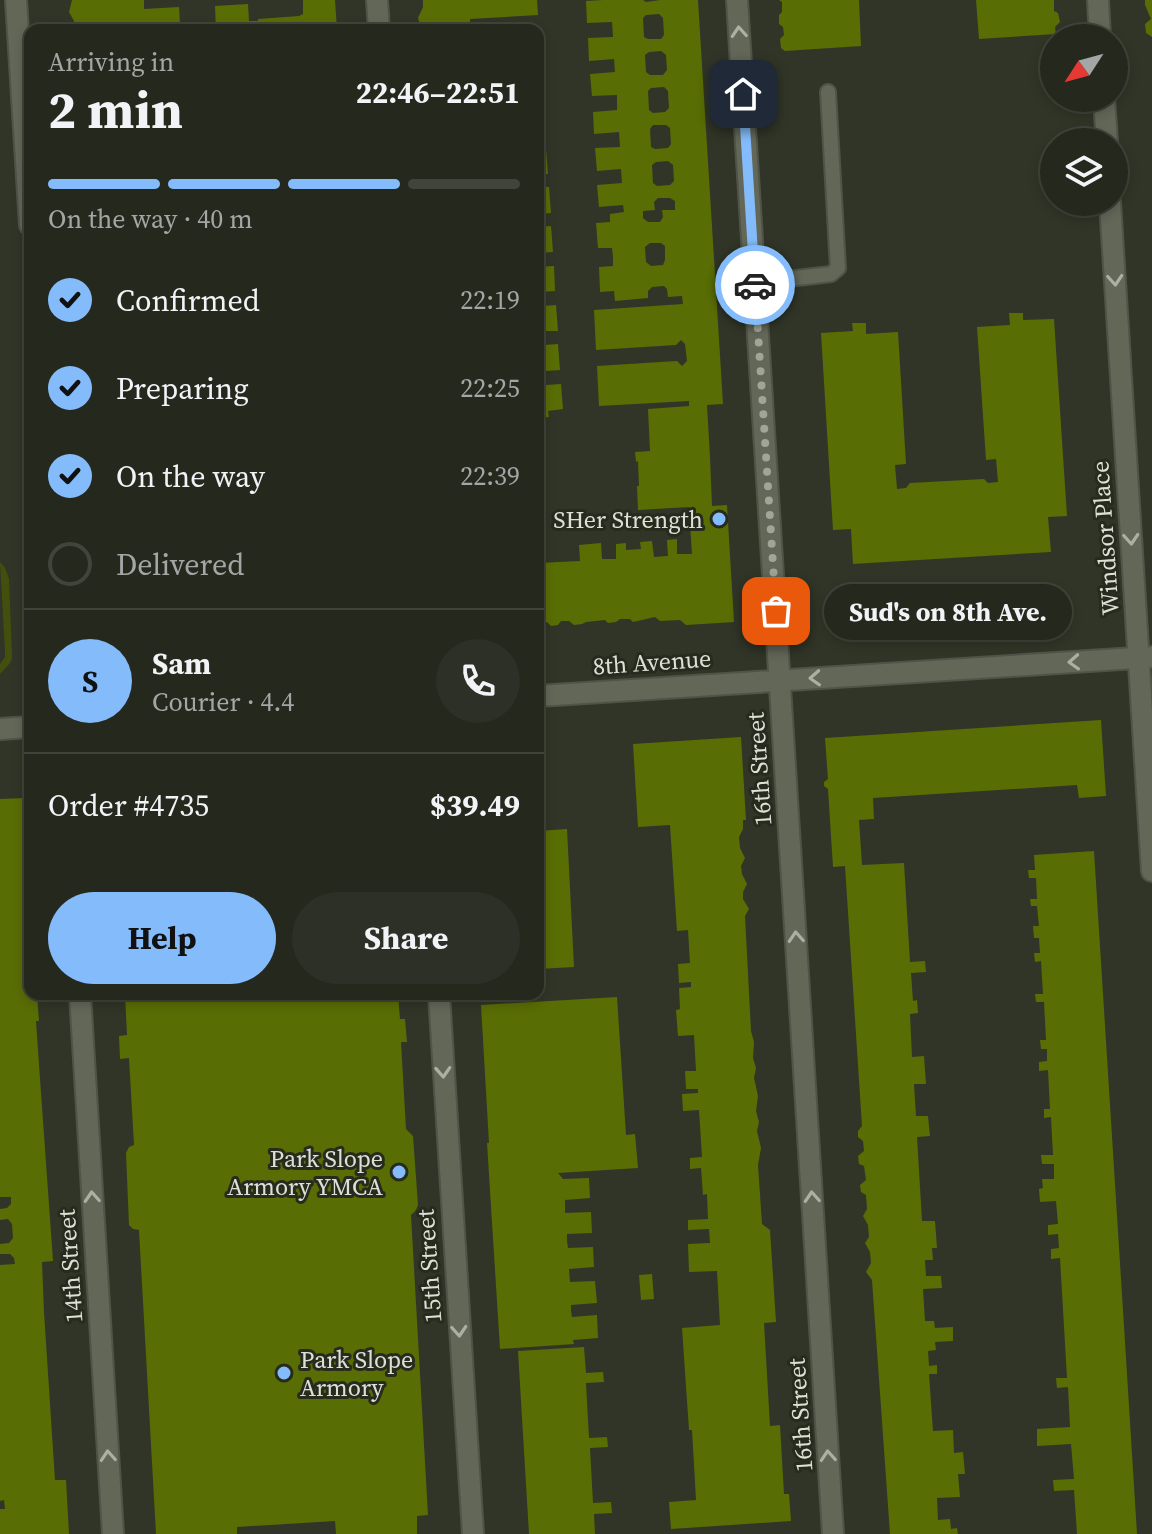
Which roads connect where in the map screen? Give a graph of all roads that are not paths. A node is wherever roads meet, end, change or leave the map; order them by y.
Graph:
1 (16, 0) edge
2 (377, 0) edge
3 (737, 0) edge
4 (1098, 0) edge
5 (379, 24) edge
6 (1099, 24) edge
7 (828, 92) dead end
8 (24, 129) edge
9 (1111, 216) edge
10 (755, 283) junction
11 (1145, 658) edge
12 (780, 680) junction
13 (544, 696) edge
14 (24, 727) edge
15 (0, 729) edge
16 (1152, 871) edge
17 (80, 1000) edge
18 (439, 1000) edge
19 (113, 1534) edge
20 (473, 1534) edge
21 (833, 1534) edge

1 - 8 street
2 - 5 street
10 -> 3 street, 16th Street
4 - 6 street
7 - 10 lane
9 -> 11 street, Windsor Place
10 - 12 street, 16th Street
11 -> 12 street, 8th Avenue
11 - 16 street, Windsor Place
12 - 13 street, 8th Avenue
21 -> 12 street, 16th Street
14 - 15 street
19 -> 17 street, 14th Street
18 -> 20 street, 15th Street

